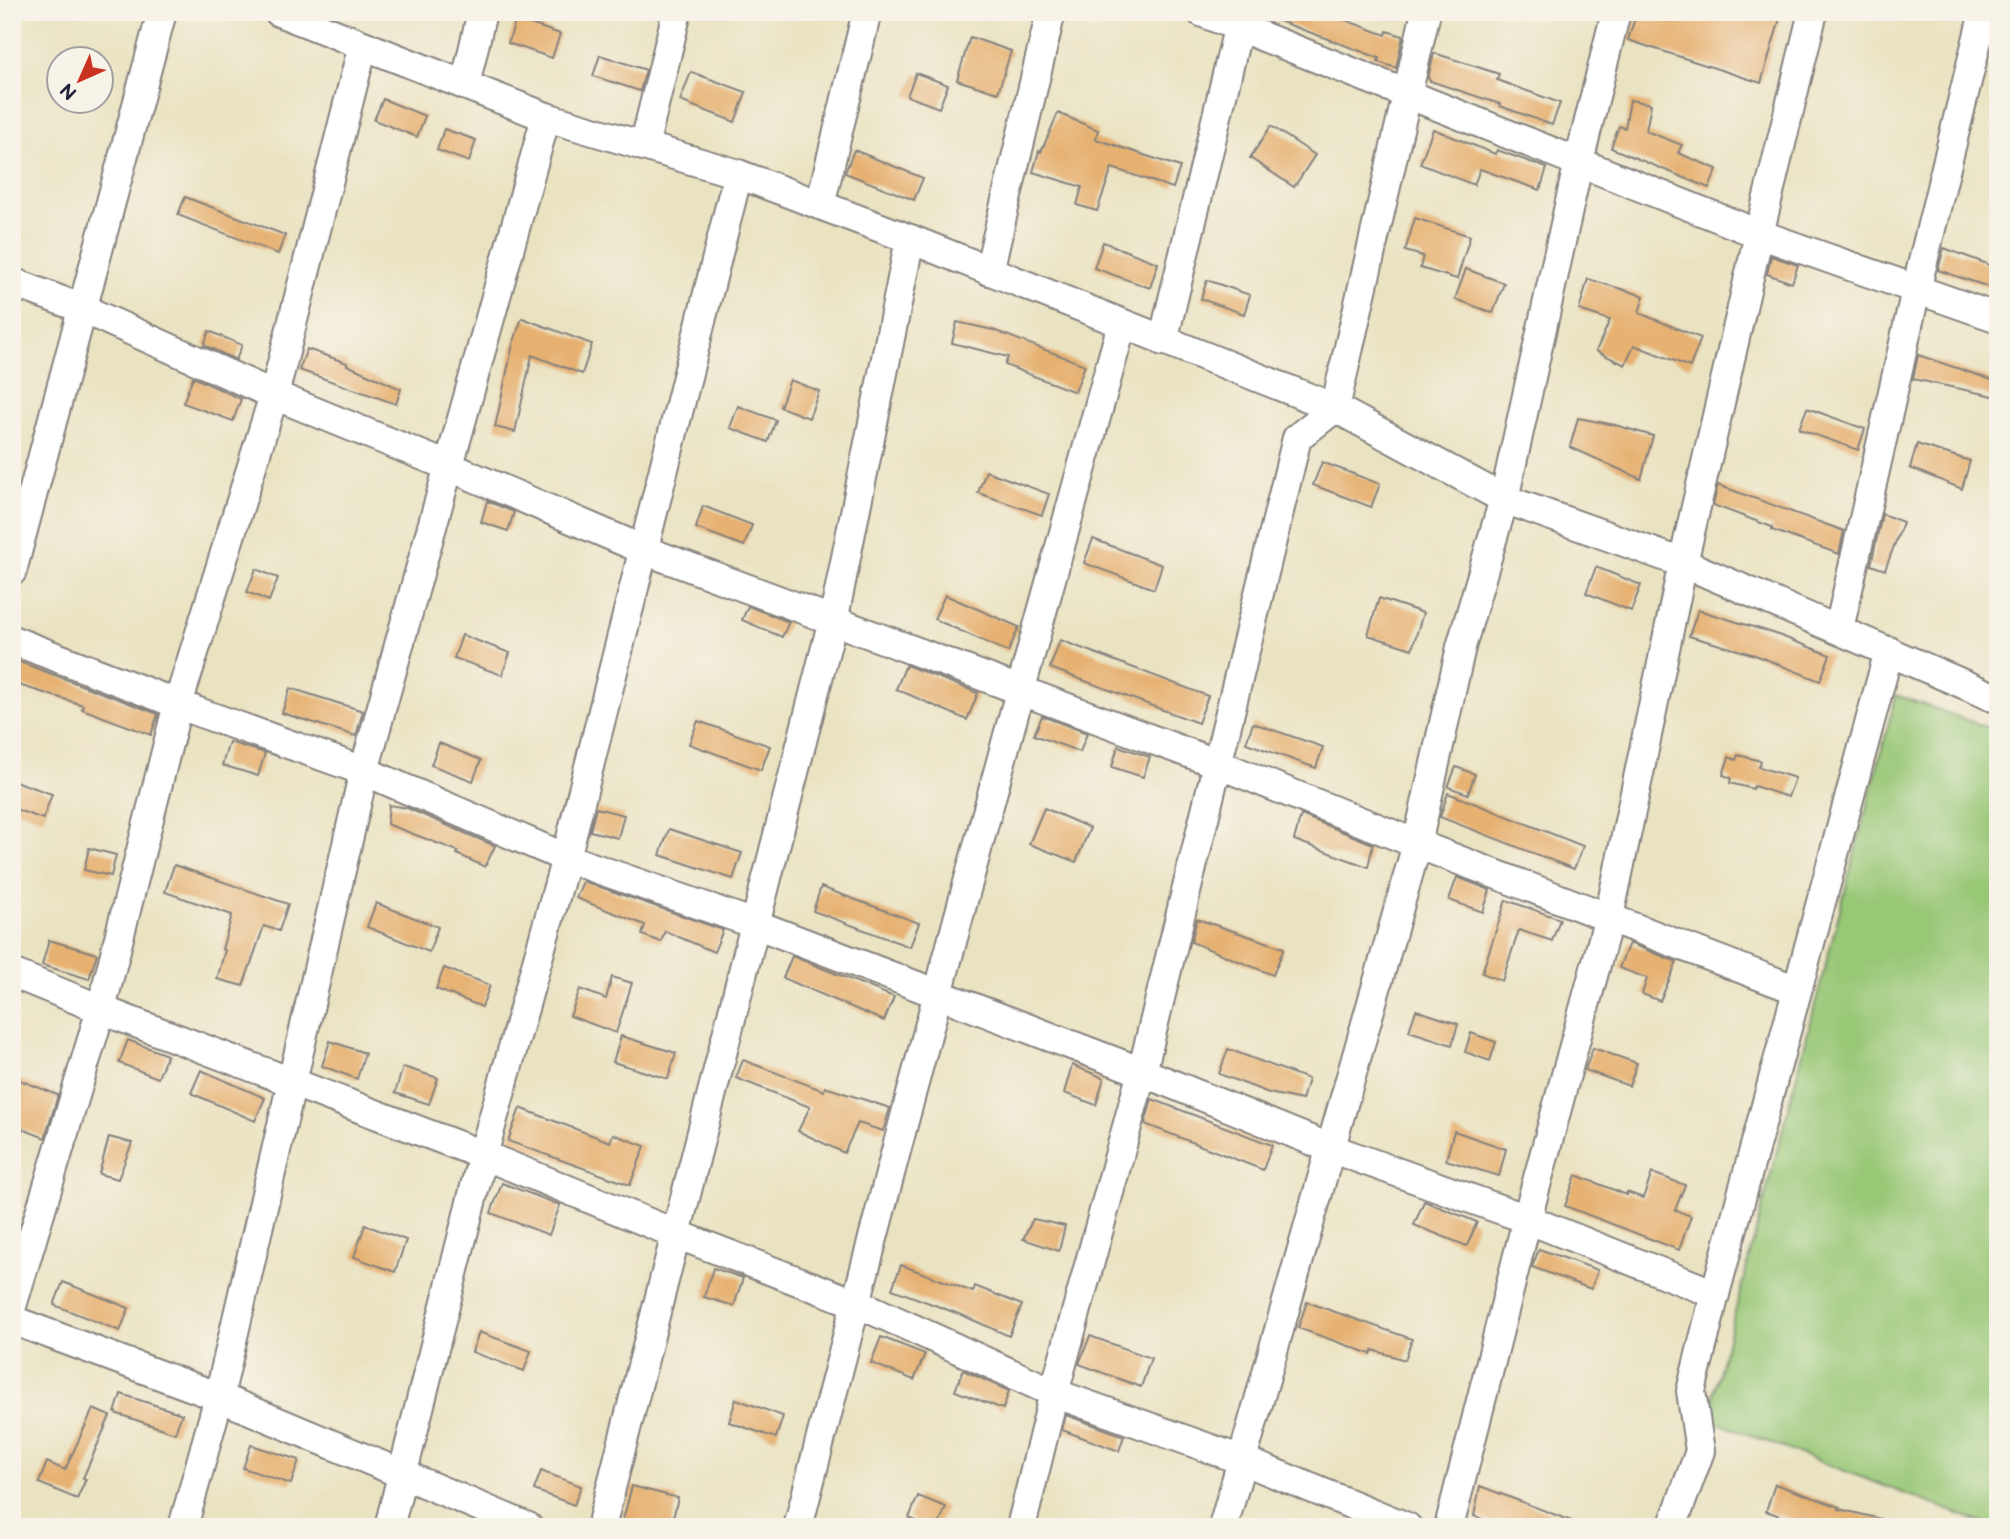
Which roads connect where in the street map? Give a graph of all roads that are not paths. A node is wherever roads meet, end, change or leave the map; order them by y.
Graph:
1 (162, 12) edge
2 (279, 12) edge
3 (482, 12) edge
4 (677, 12) edge
5 (867, 12) edge
6 (1051, 12) edge
7 (1201, 12) edge
8 (1426, 12) edge
9 (1616, 12) edge
10 (1813, 12) edge
11 (1984, 12) edge
12 (307, 18) edge
13 (1240, 19) edge
14 (363, 45) junction
15 (465, 85) junction
16 (1408, 94) junction
17 (546, 117) junction
18 (644, 146) junction
19 (1579, 161) junction
20 (737, 174) junction
21 (820, 205) junction
22 (1759, 234) junction
23 (910, 239) junction
24 (989, 271) junction
25 (12, 282) edge
26 (1916, 290) junction
27 (83, 309) junction
28 (1998, 318) edge
29 (1122, 324) junction
30 (1163, 341) junction
31 (274, 395) junction
32 (1335, 408) junction
33 (448, 466) junction
34 (1504, 499) junction
35 (644, 550) junction
36 (1683, 562) junction
37 (12, 571) edge
38 (832, 622) junction
39 (1839, 629) junction
40 (12, 640) edge
41 (1889, 652) junction
42 (1019, 691) junction
43 (1998, 699) edge
44 (178, 704) junction
45 (1218, 764) junction
46 (364, 771) junction
47 (1418, 844) junction
48 (566, 858) junction
49 (1609, 917) junction
50 (755, 924) junction
51 (12, 973) edge
52 (1797, 990) junction
53 (938, 995) junction
54 (101, 1010) junction
55 (1142, 1072) junction
56 (292, 1083) junction
57 (1330, 1148) junction
58 (483, 1155) junction
59 (1527, 1219) junction
60 (676, 1234) junction
61 (1715, 1294) junction
62 (855, 1303) junction
63 (12, 1306) edge
64 (12, 1320) edge
65 (1054, 1393) junction
66 (219, 1397) junction
67 (1242, 1460) junction
68 (404, 1474) junction
69 (183, 1527) edge
70 (389, 1527) edge
71 (528, 1527) edge
72 (601, 1527) edge
73 (798, 1527) edge
74 (1021, 1527) edge
75 (1223, 1527) edge
76 (1407, 1527) edge
77 (1448, 1527) edge
78 (1672, 1527) edge

1 - 27 street
2 - 12 street
3 - 15 street
4 - 18 street
5 - 21 street
6 - 24 street
7 - 13 street
8 - 16 street
9 - 19 street
10 - 22 street
11 - 26 street
12 - 14 street
13 - 16 street
13 - 30 street
14 - 15 street
14 - 31 street
15 - 17 street
16 - 19 street
16 - 32 street
17 - 18 street
17 - 33 street
18 - 20 street
19 - 22 street
19 - 34 street
20 - 21 street
20 - 35 street
21 - 23 street
22 - 26 street
22 - 36 street
23 - 24 street
23 - 38 street
24 - 29 street
25 - 27 street
26 - 28 street
26 - 39 street
27 - 31 street
27 - 37 street
29 - 30 street
29 - 42 street
30 - 32 street
31 - 33 street
31 - 44 street
32 - 34 street
32 - 45 street
33 - 35 street
33 - 46 street
34 - 36 street
34 - 47 street
35 - 38 street
35 - 48 street
36 - 39 street
36 - 49 street
38 - 42 street
38 - 50 street
39 - 41 street
40 - 44 street
41 - 43 street
41 - 52 street
42 - 45 street
42 - 53 street
44 - 46 street
44 - 54 street
45 - 47 street
45 - 55 street
46 - 48 street
46 - 56 street
47 - 49 street
47 - 57 street
48 - 50 street
48 - 58 street
49 - 52 street
49 - 59 street
50 - 53 street
50 - 60 street
51 - 54 street
52 - 61 street
53 - 55 street
53 - 62 street
54 - 56 street
54 - 63 street
55 - 57 street
55 - 65 street
56 - 58 street
56 - 66 street
57 - 59 street
57 - 67 street
58 - 60 street
58 - 68 street
59 - 61 street
59 - 77 street
60 - 62 street
60 - 72 street
61 - 78 street
62 - 65 street
62 - 73 street
64 - 66 street
65 - 67 street
65 - 74 street
66 - 68 street
66 - 69 street
67 - 75 street
67 - 76 street
68 - 70 street
68 - 71 street

